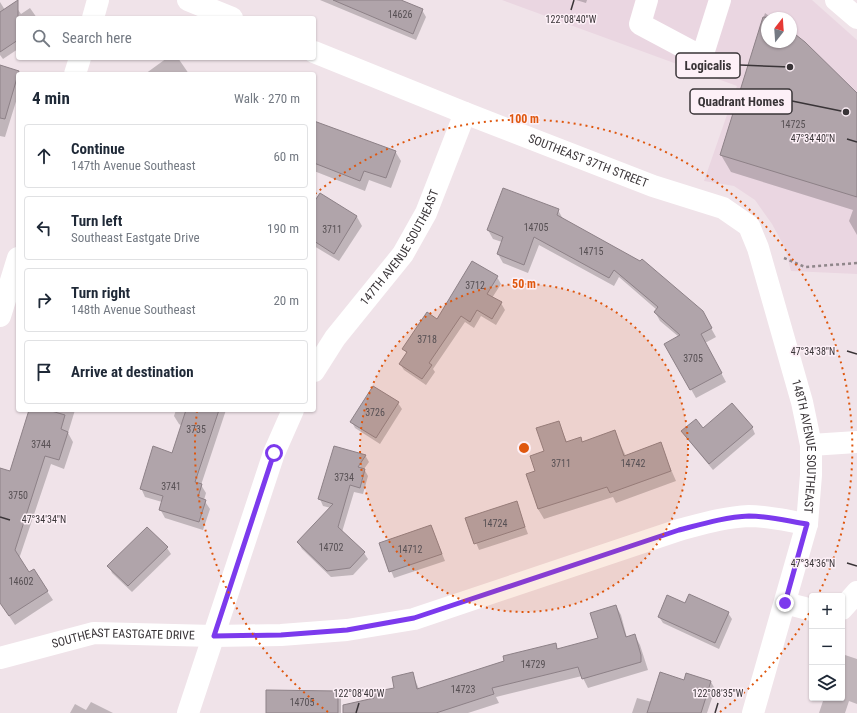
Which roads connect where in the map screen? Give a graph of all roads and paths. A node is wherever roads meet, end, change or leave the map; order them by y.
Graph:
1 (98, 0) edge
2 (188, 0) edge
3 (648, 0) edge
4 (720, 0) edge
5 (836, 0) edge
6 (94, 16) edge
7 (227, 16) edge
8 (857, 18) edge
9 (316, 53) edge
10 (79, 60) edge
11 (76, 72) edge
12 (465, 113) junction
13 (749, 226) joint
14 (758, 248) junction
15 (857, 263) edge
16 (16, 264) edge
17 (0, 316) edge
18 (316, 368) edge
19 (292, 412) edge
20 (857, 442) edge
21 (811, 445) junction
22 (807, 524) junction
23 (857, 592) edge
24 (785, 603) junction
25 (845, 606) edge
26 (809, 609) edge
27 (214, 636) junction
28 (0, 658) edge
29 (188, 713) edge
30 (753, 713) edge

1 - 6 street
2 - 7 street
3 - 4 street
5 - 8 street
9 - 12 street, SOUTHEAST 37TH STREET
10 - 11 street
12 - 13 street, SOUTHEAST 37TH STREET
12 - 18 street, 147TH AVENUE SOUTHEAST
13 - 14 street, 148TH AVENUE SOUTHEAST
14 - 15 path
14 - 21 street, 148TH AVENUE SOUTHEAST
16 - 17 street
19 - 27 street
20 - 21 street
21 - 22 street, 148TH AVENUE SOUTHEAST
22 - 24 street, 148TH AVENUE SOUTHEAST
22 - 27 street, SOUTHEAST EASTGATE DRIVE
23 - 25 street
24 - 26 street
24 - 30 street, 148TH AVENUE SOUTHEAST
27 - 28 street, SOUTHEAST EASTGATE DRIVE
27 - 29 street

